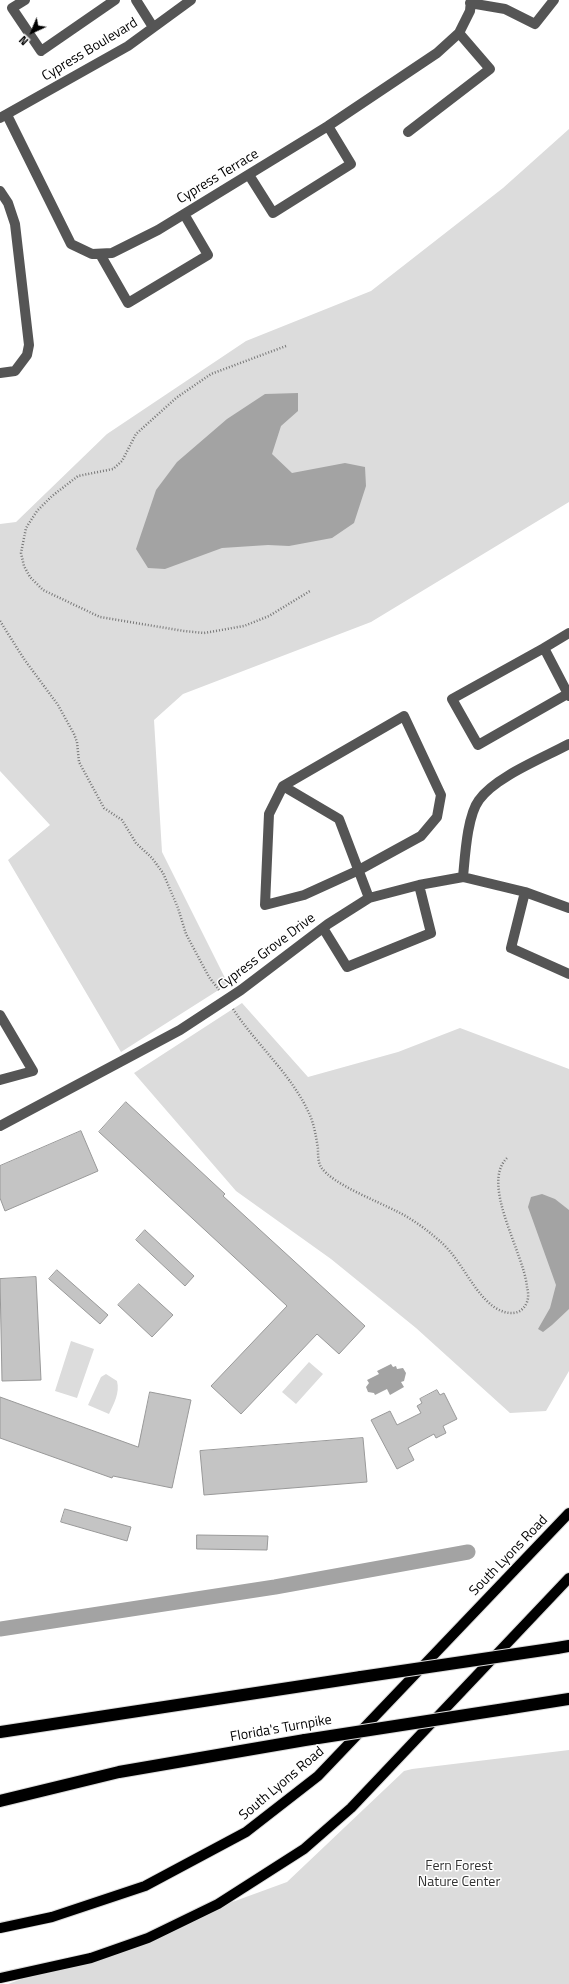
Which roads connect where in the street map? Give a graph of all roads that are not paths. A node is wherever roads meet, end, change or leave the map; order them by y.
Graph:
1 (25, 0) edge
2 (115, 0) edge
3 (136, 0) edge
4 (191, 0) edge
5 (554, 0) edge
6 (470, 2) edge
7 (154, 27) junction
8 (459, 33) junction
9 (4, 117) edge
10 (328, 126) junction
11 (408, 132) dead end
12 (249, 174) junction
13 (0, 191) edge
14 (184, 214) junction
15 (100, 254) junction
16 (0, 373) edge
17 (569, 633) edge
18 (544, 648) junction
19 (569, 694) edge
20 (569, 744) edge
21 (283, 786) junction
22 (360, 870) junction
23 (463, 877) junction
24 (419, 885) junction
25 (525, 892) junction
26 (369, 898) junction
27 (569, 908) edge
28 (322, 928) junction
29 (569, 974) edge
30 (0, 1015) edge
31 (0, 1080) edge
32 (0, 1126) edge
33 (569, 1513) edge
34 (569, 1578) edge
35 (563, 1647) edge
36 (569, 1699) edge
37 (0, 1732) edge
38 (0, 1801) edge
39 (0, 1928) edge
40 (0, 1978) edge

1 - 2 street
3 - 7 street
4 - 7 street, Cypress Boulevard
5 - 6 street
6 - 8 street, Cypress Terrace
7 - 9 street, Cypress Boulevard
8 - 10 street, Cypress Terrace
8 - 11 street
9 - 15 street, Cypress Terrace
10 - 12 street, Cypress Terrace
10 - 12 street
12 - 14 street, Cypress Terrace
13 - 16 street
14 - 15 street, Cypress Terrace
14 - 15 street
17 - 18 street
18 - 19 street
18 - 19 street
20 - 23 street
21 - 22 street
21 - 22 street
21 - 22 street
22 - 26 street
23 - 24 street, Cypress Grove Drive
23 - 25 street, Cypress Grove Drive
24 - 26 street, Cypress Grove Drive
24 - 28 street
25 - 27 street, Cypress Grove Drive
25 - 29 street
26 - 28 street, Cypress Grove Drive
28 - 32 street, Cypress Grove Drive
30 - 31 street
33 - 39 main road, South Lyons Road
34 - 40 main road
35 - 37 highway, bridge
36 - 38 highway, Florida's Turnpike, bridge

